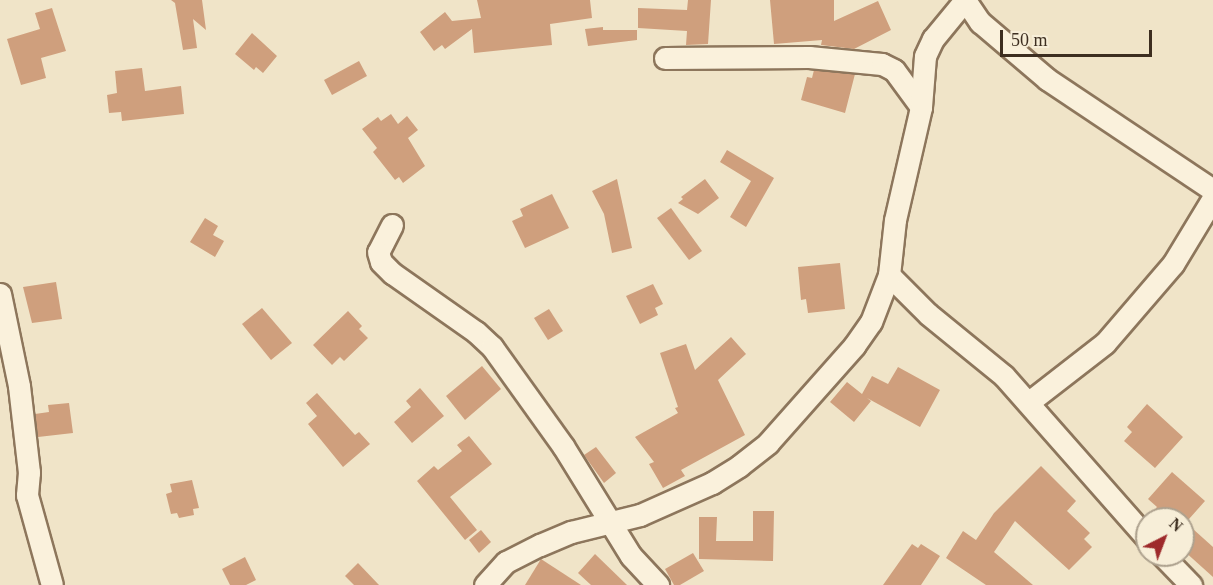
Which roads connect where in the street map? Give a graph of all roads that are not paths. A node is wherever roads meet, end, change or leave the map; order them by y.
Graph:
1 (963, 1) edge
2 (665, 58) dead end
3 (921, 107) junction
4 (1213, 190) edge
5 (1213, 198) edge
6 (392, 225) dead end
7 (889, 275) junction
8 (0, 294) edge
9 (1029, 402) junction
10 (612, 523) junction
11 (1135, 525) edge
12 (1174, 567) edge
13 (52, 585) edge
14 (485, 585) edge
15 (658, 585) edge
16 (1191, 585) edge

1 - 3 street
1 - 4 street
2 - 3 street
3 - 7 street
5 - 9 street
6 - 10 street
7 - 9 street
7 - 10 street
8 - 13 street
9 - 11 street
10 - 14 street
10 - 15 street
12 - 16 street

